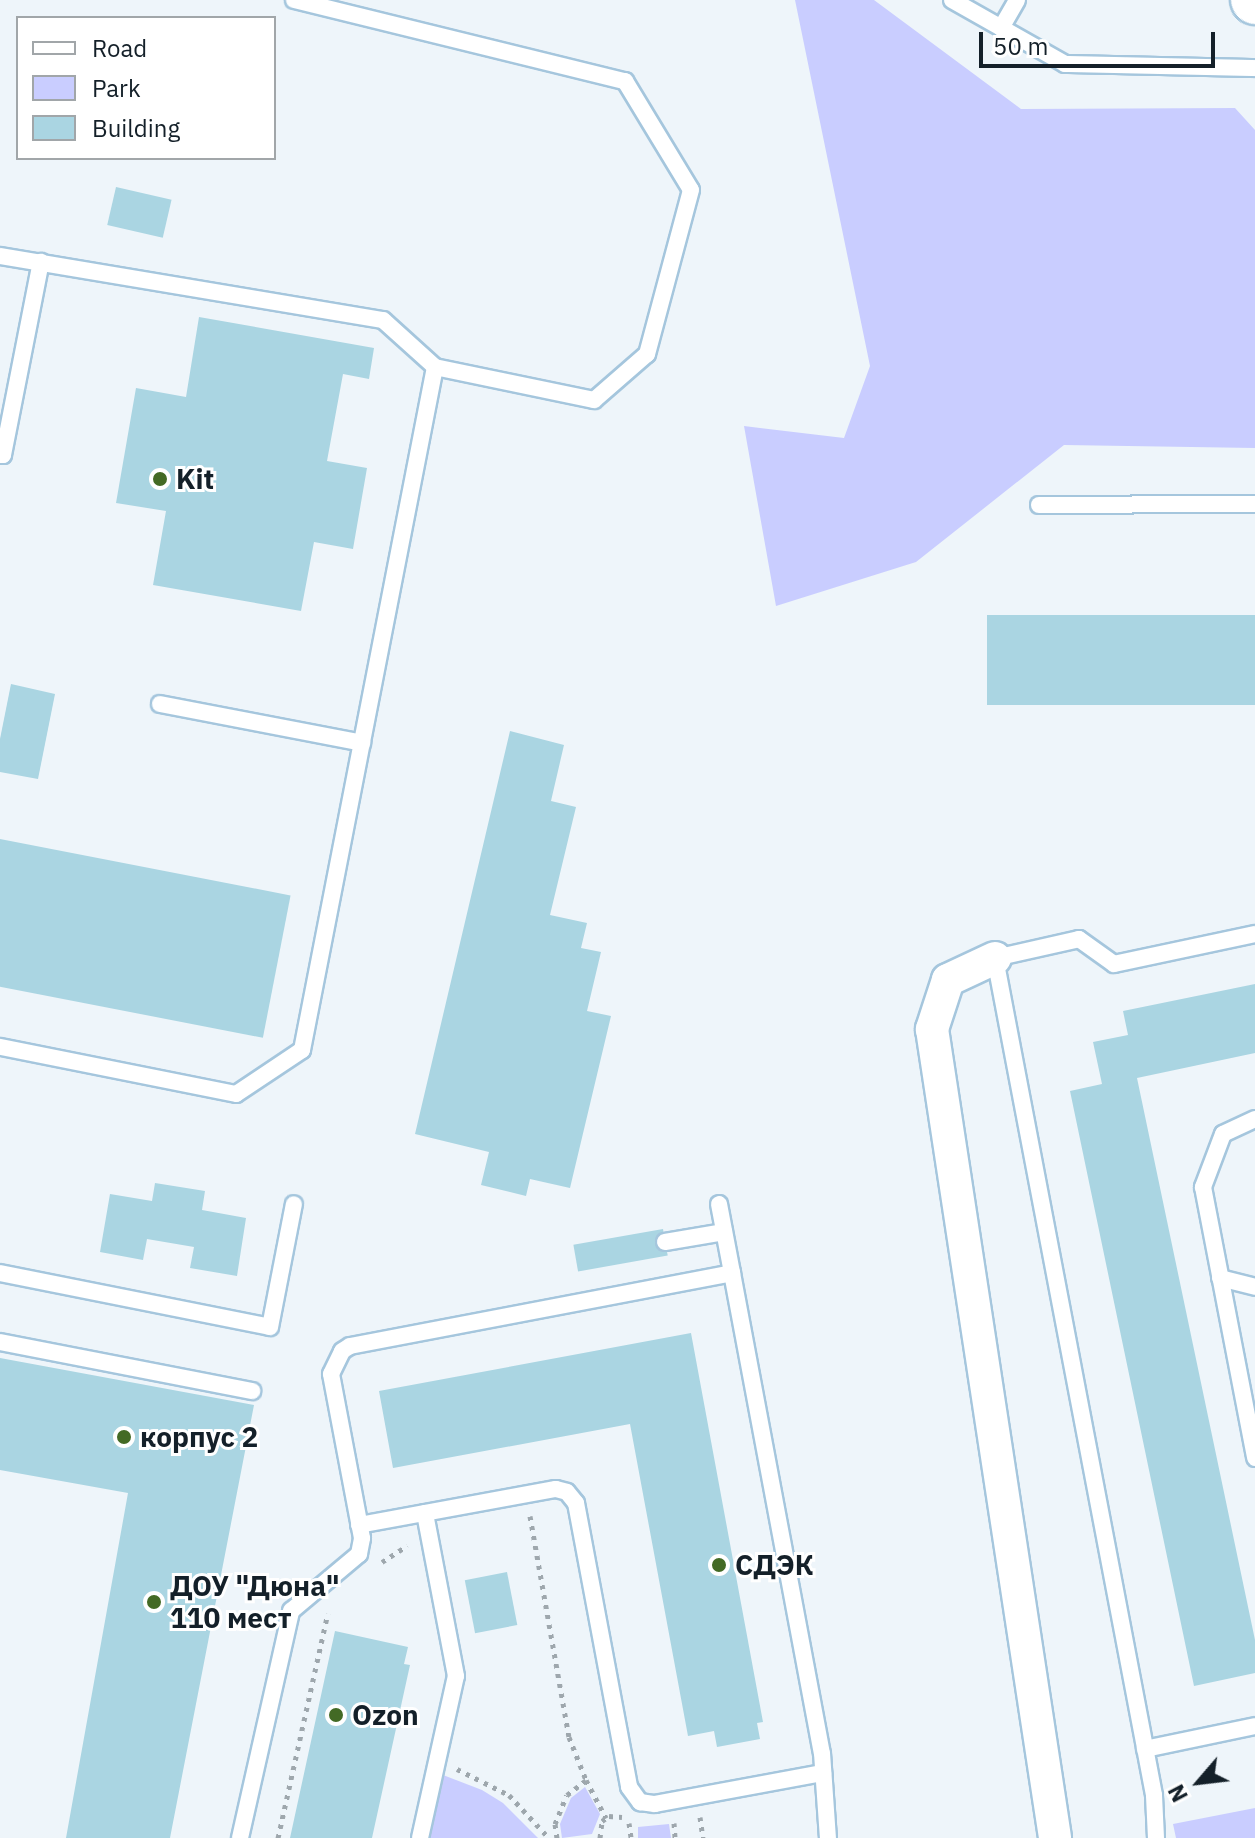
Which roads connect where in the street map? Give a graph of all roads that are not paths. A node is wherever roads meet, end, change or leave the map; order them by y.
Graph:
1 (294, 0) edge
2 (952, 0) edge
3 (1017, 0) edge
4 (1001, 28) junction
5 (1255, 68) edge
6 (0, 256) edge
7 (41, 262) junction
8 (435, 367) junction
9 (0, 455) edge
10 (1255, 504) edge
11 (1039, 505) dead end
12 (160, 704) dead end
13 (362, 743) junction
14 (1255, 934) edge
15 (995, 958) junction
16 (0, 1047) edge
17 (1255, 1119) edge
18 (294, 1204) dead end
19 (719, 1204) dead end
20 (724, 1232) junction
21 (665, 1242) dead end
22 (0, 1273) edge
23 (732, 1273) junction
24 (1220, 1278) junction
25 (1255, 1287) edge
26 (0, 1342) edge
27 (252, 1391) dead end
28 (1255, 1458) edge
29 (425, 1513) junction
30 (359, 1525) junction
31 (1255, 1726) edge
32 (1145, 1749) junction
33 (823, 1773) junction
34 (240, 1838) edge
35 (420, 1838) edge
36 (828, 1838) edge
37 (1055, 1838) edge
38 (1156, 1838) edge

1 - 8 lane
2 - 4 lane
3 - 4 lane
4 - 5 lane
6 - 7 lane
7 - 8 lane
7 - 9 lane
8 - 13 lane
10 - 11 lane
12 - 13 lane
13 - 16 lane
14 - 15 lane
15 - 32 lane
15 - 37 street
17 - 24 lane
18 - 22 lane
19 - 20 lane
20 - 21 lane
20 - 23 lane
23 - 30 lane
23 - 33 lane
24 - 25 lane
24 - 28 lane
26 - 27 lane
29 - 30 lane
29 - 33 lane
29 - 35 lane
30 - 34 lane
31 - 32 lane
32 - 38 lane
33 - 36 lane

